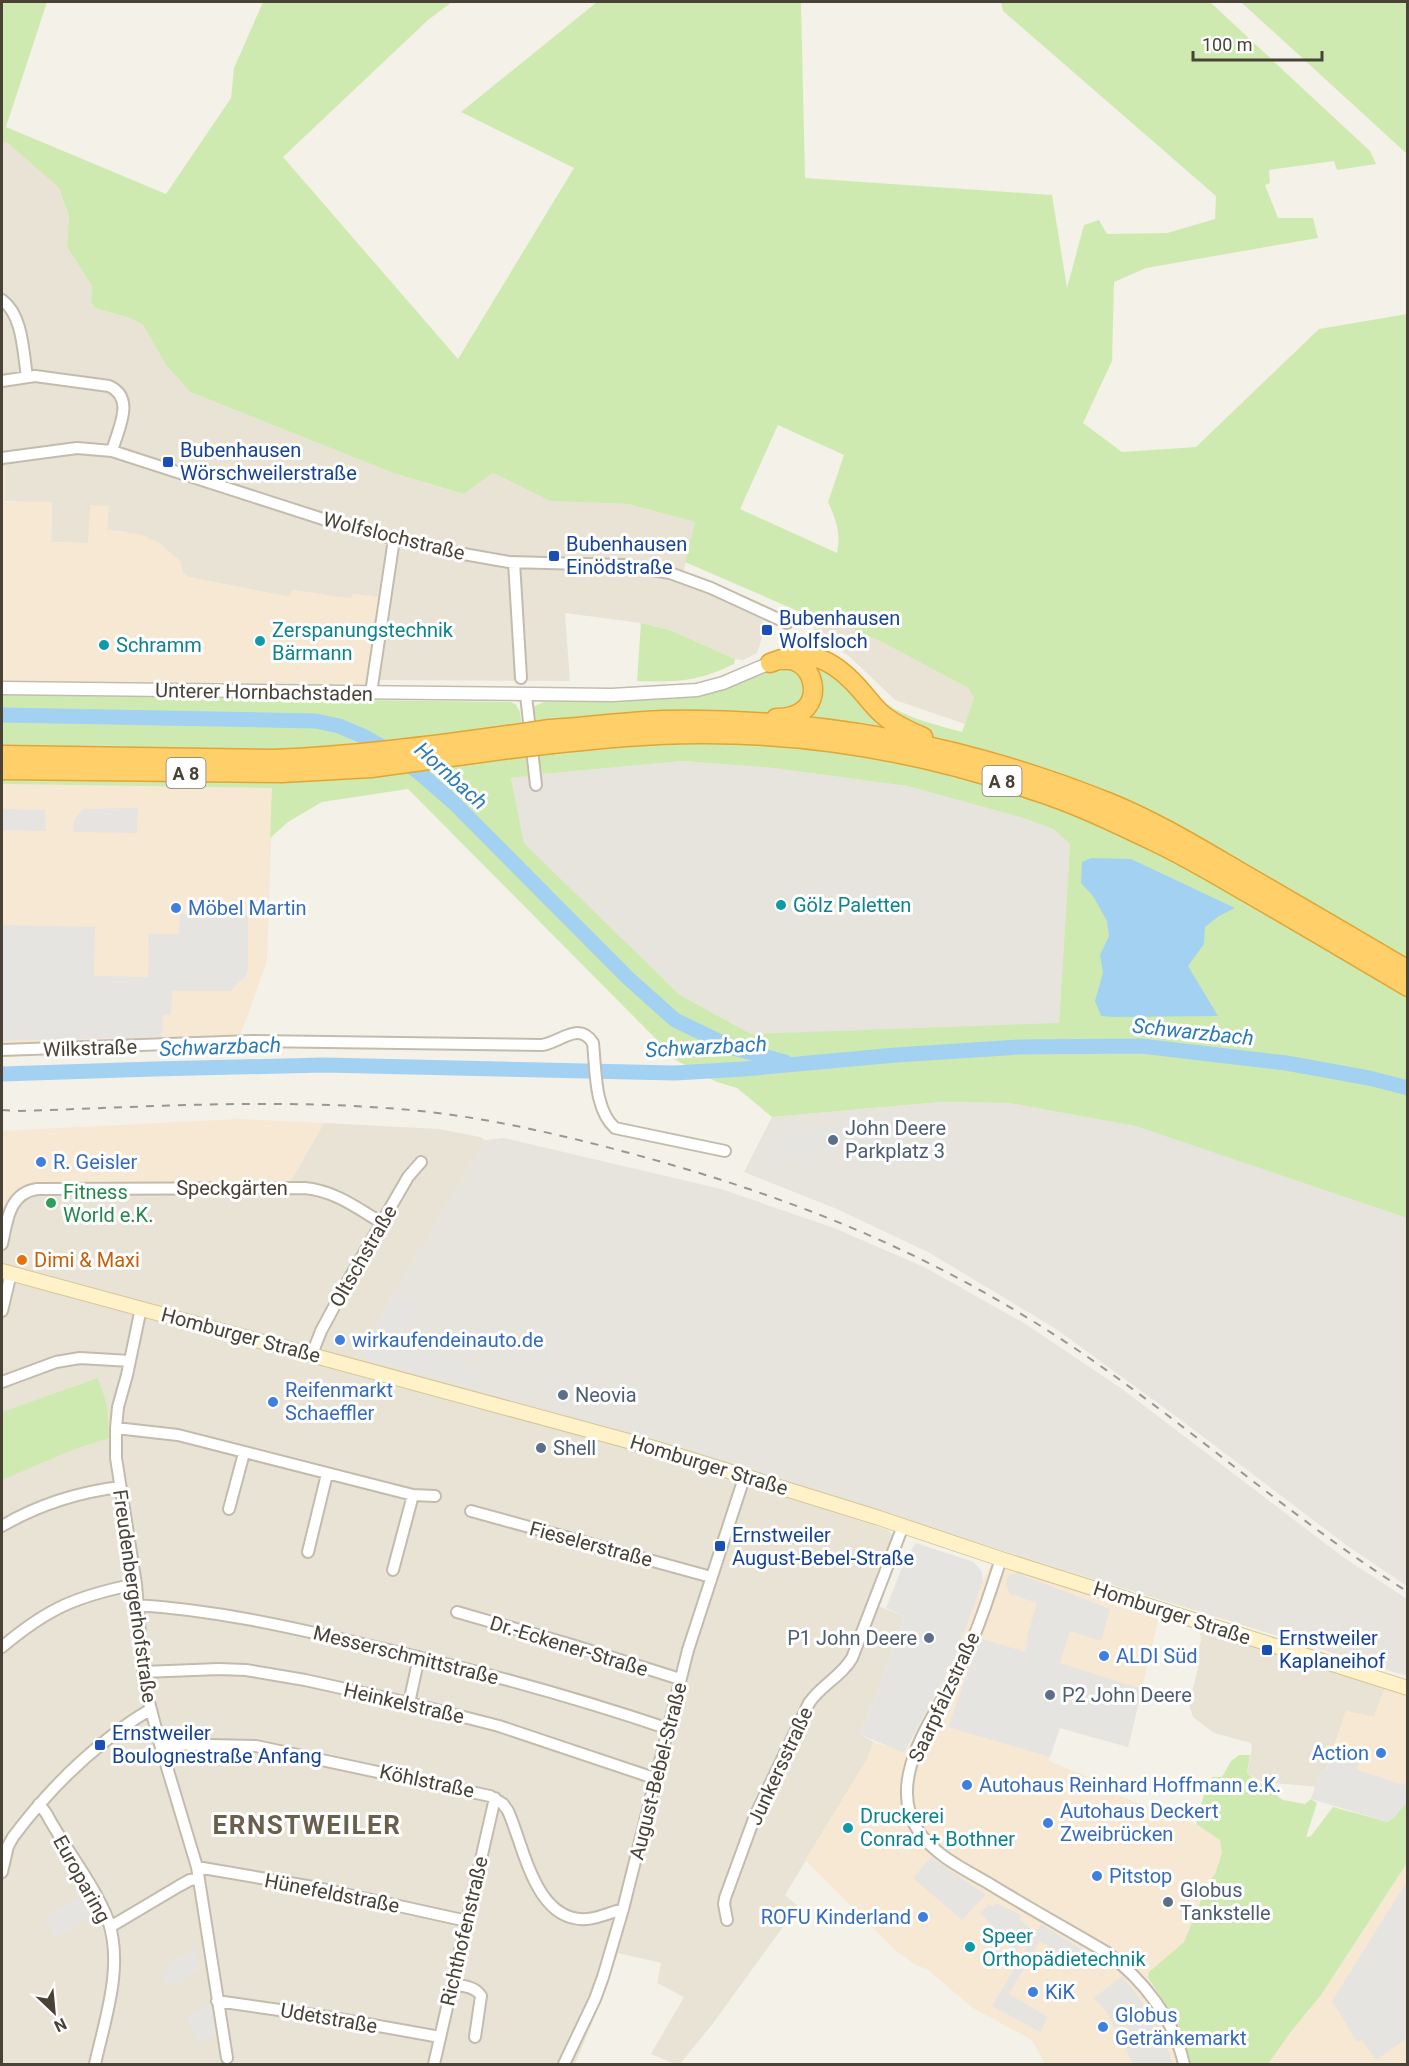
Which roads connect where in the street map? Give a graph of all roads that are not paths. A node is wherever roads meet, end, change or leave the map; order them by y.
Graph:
1 (2, 300) edge
2 (27, 377) junction
3 (2, 381) edge
4 (112, 451) junction
5 (2, 458) edge
6 (394, 539) junction
7 (514, 562) junction
8 (787, 623) dead end
9 (770, 663) junction
10 (521, 678) dead end
11 (2, 688) edge
12 (371, 693) junction
13 (526, 695) junction
14 (747, 721) junction
15 (551, 736) junction
16 (509, 742) junction
17 (957, 752) junction
18 (2, 755) edge
19 (2, 770) edge
20 (536, 785) dead end
21 (1407, 970) edge
22 (1407, 987) edge
23 (2, 1050) edge
24 (725, 1151) dead end
25 (421, 1162) dead end
26 (382, 1223) junction
27 (2, 1244) edge
28 (6, 1272) edge
29 (141, 1308) junction
30 (2, 1311) edge
31 (312, 1354) junction
32 (130, 1361) junction
33 (2, 1382) edge
34 (116, 1428) junction
35 (244, 1453) junction
36 (327, 1474) junction
37 (744, 1475) junction
38 (120, 1487) junction
39 (413, 1495) junction
40 (435, 1496) dead end
41 (229, 1509) dead end
42 (471, 1511) dead end
43 (2, 1526) edge
44 (903, 1526) junction
45 (308, 1552) dead end
46 (1001, 1559) junction
47 (393, 1570) dead end
48 (711, 1577) junction
49 (136, 1584) junction
50 (137, 1605) junction
51 (457, 1612) dead end
52 (2, 1647) edge
53 (419, 1657) junction
54 (143, 1672) junction
55 (680, 1680) junction
56 (1407, 1688) edge
57 (409, 1702) junction
58 (150, 1710) junction
59 (669, 1729) junction
60 (160, 1744) junction
61 (657, 1779) junction
62 (495, 1798) junction
63 (39, 1804) junction
64 (197, 1867) junction
65 (2, 1872) edge
66 (198, 1879) junction
67 (623, 1909) junction
68 (727, 1920) dead end
69 (467, 1921) junction
70 (110, 1927) junction
71 (452, 1984) junction
72 (217, 2001) junction
73 (440, 2037) junction
74 (476, 2037) dead end
75 (227, 2058) dead end
76 (95, 2064) edge
77 (434, 2064) edge
78 (564, 2064) edge
79 (1184, 2064) edge

1 - 2 street
2 - 3 street
2 - 4 street
4 - 5 street, Wolfslochstraße
4 - 6 street, Wolfslochstraße
6 - 7 street, Wolfslochstraße
6 - 12 street
7 - 8 street, Wolfslochstraße
7 - 10 street
9 - 13 street, Unterer Hornbachstaden
9 - 14 highway
9 - 17 highway
11 - 12 street, Unterer Hornbachstaden
12 - 13 street, Unterer Hornbachstaden
13 - 20 street
14 - 15 highway, A 8
14 - 17 highway, A 8
15 - 16 highway, A 8, bridge
15 - 22 highway, A 8
16 - 18 highway, A 8
16 - 19 highway, A 8
17 - 21 highway, A 8
23 - 24 street, Wilkstraße
25 - 26 street, Oltschstraße
26 - 27 street, Speckgärten
26 - 31 street, Oltschstraße
28 - 29 main road, Homburger Straße
28 - 30 street
29 - 31 main road, Homburger Straße
29 - 32 street, Freudenbergerhofstraße
31 - 37 main road, Homburger Straße
32 - 33 street
32 - 34 street, Freudenbergerhofstraße
34 - 35 street
34 - 38 street, Freudenbergerhofstraße
35 - 36 street
35 - 41 street
36 - 39 street
36 - 45 street
37 - 44 main road, Homburger Straße
37 - 48 street, August-Bebel-Straße
38 - 43 street
38 - 49 street, Freudenbergerhofstraße
39 - 40 street
39 - 47 street
42 - 48 street, Fieselerstraße
44 - 46 main road, Homburger Straße
44 - 68 street, Junkersstraße
46 - 56 main road, Homburger Straße
46 - 79 street, Saarpfalzstraße
48 - 55 street, August-Bebel-Straße
49 - 50 street, Freudenbergerhofstraße
49 - 52 street
50 - 53 street, Messerschmittstraße
50 - 54 street, Freudenbergerhofstraße
51 - 55 street, Dr.-Eckener-Straße
53 - 57 street
53 - 59 street, Messerschmittstraße
54 - 57 street, Heinkelstraße
54 - 58 street, Freudenbergerhofstraße
55 - 59 street, August-Bebel-Straße
57 - 61 street, Heinkelstraße
58 - 60 street, Freudenbergerhofstraße
58 - 63 street
59 - 61 street, August-Bebel-Straße
60 - 62 street, Köhlstraße
60 - 64 street, Freudenbergerhofstraße
61 - 67 street, August-Bebel-Straße
62 - 67 street, Köhlstraße
62 - 69 street, Richthofenstraße
63 - 65 street
63 - 70 street, Europaring
64 - 66 street, Freudenbergerhofstraße
64 - 69 street, Hünefeldstraße
66 - 70 street
66 - 72 street, Freudenbergerhofstraße
67 - 78 street, August-Bebel-Straße
69 - 71 street, Richthofenstraße
70 - 76 street, Europaring
71 - 73 street, Richthofenstraße
71 - 74 street
72 - 73 street, Udetstraße
72 - 75 street, Freudenbergerhofstraße
73 - 77 street, Richthofenstraße

